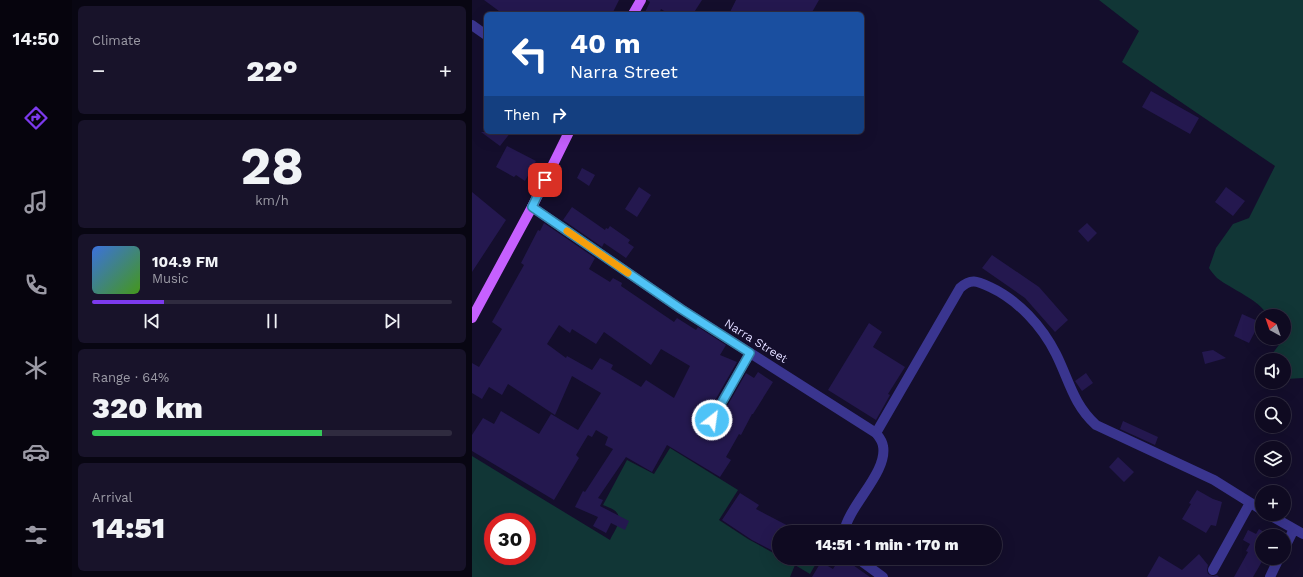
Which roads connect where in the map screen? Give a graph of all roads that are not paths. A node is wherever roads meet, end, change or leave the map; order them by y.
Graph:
1 (641, 0) edge
2 (634, 12) edge
3 (472, 25) edge
4 (484, 34) edge
5 (568, 134) edge
6 (532, 207) junction
7 (472, 318) edge
8 (750, 353) junction
9 (704, 433) dead end
10 (876, 433) junction
11 (1250, 503) junction
12 (1255, 506) edge
13 (1280, 521) edge
14 (846, 525) edge
15 (1299, 532) edge
16 (1291, 541) edge
17 (867, 565) edge
18 (1276, 565) edge
19 (1213, 570) dead end
20 (883, 577) edge
21 (1270, 577) edge

1 - 2 main road
3 - 4 street
5 - 6 main road
6 - 7 main road
6 - 8 street, Narra Street
8 - 9 street
8 - 10 street, Narra Street
10 - 11 street
10 - 14 street
11 - 12 street
11 - 19 street
13 - 15 street
15 - 16 street
17 - 20 street
18 - 21 street

